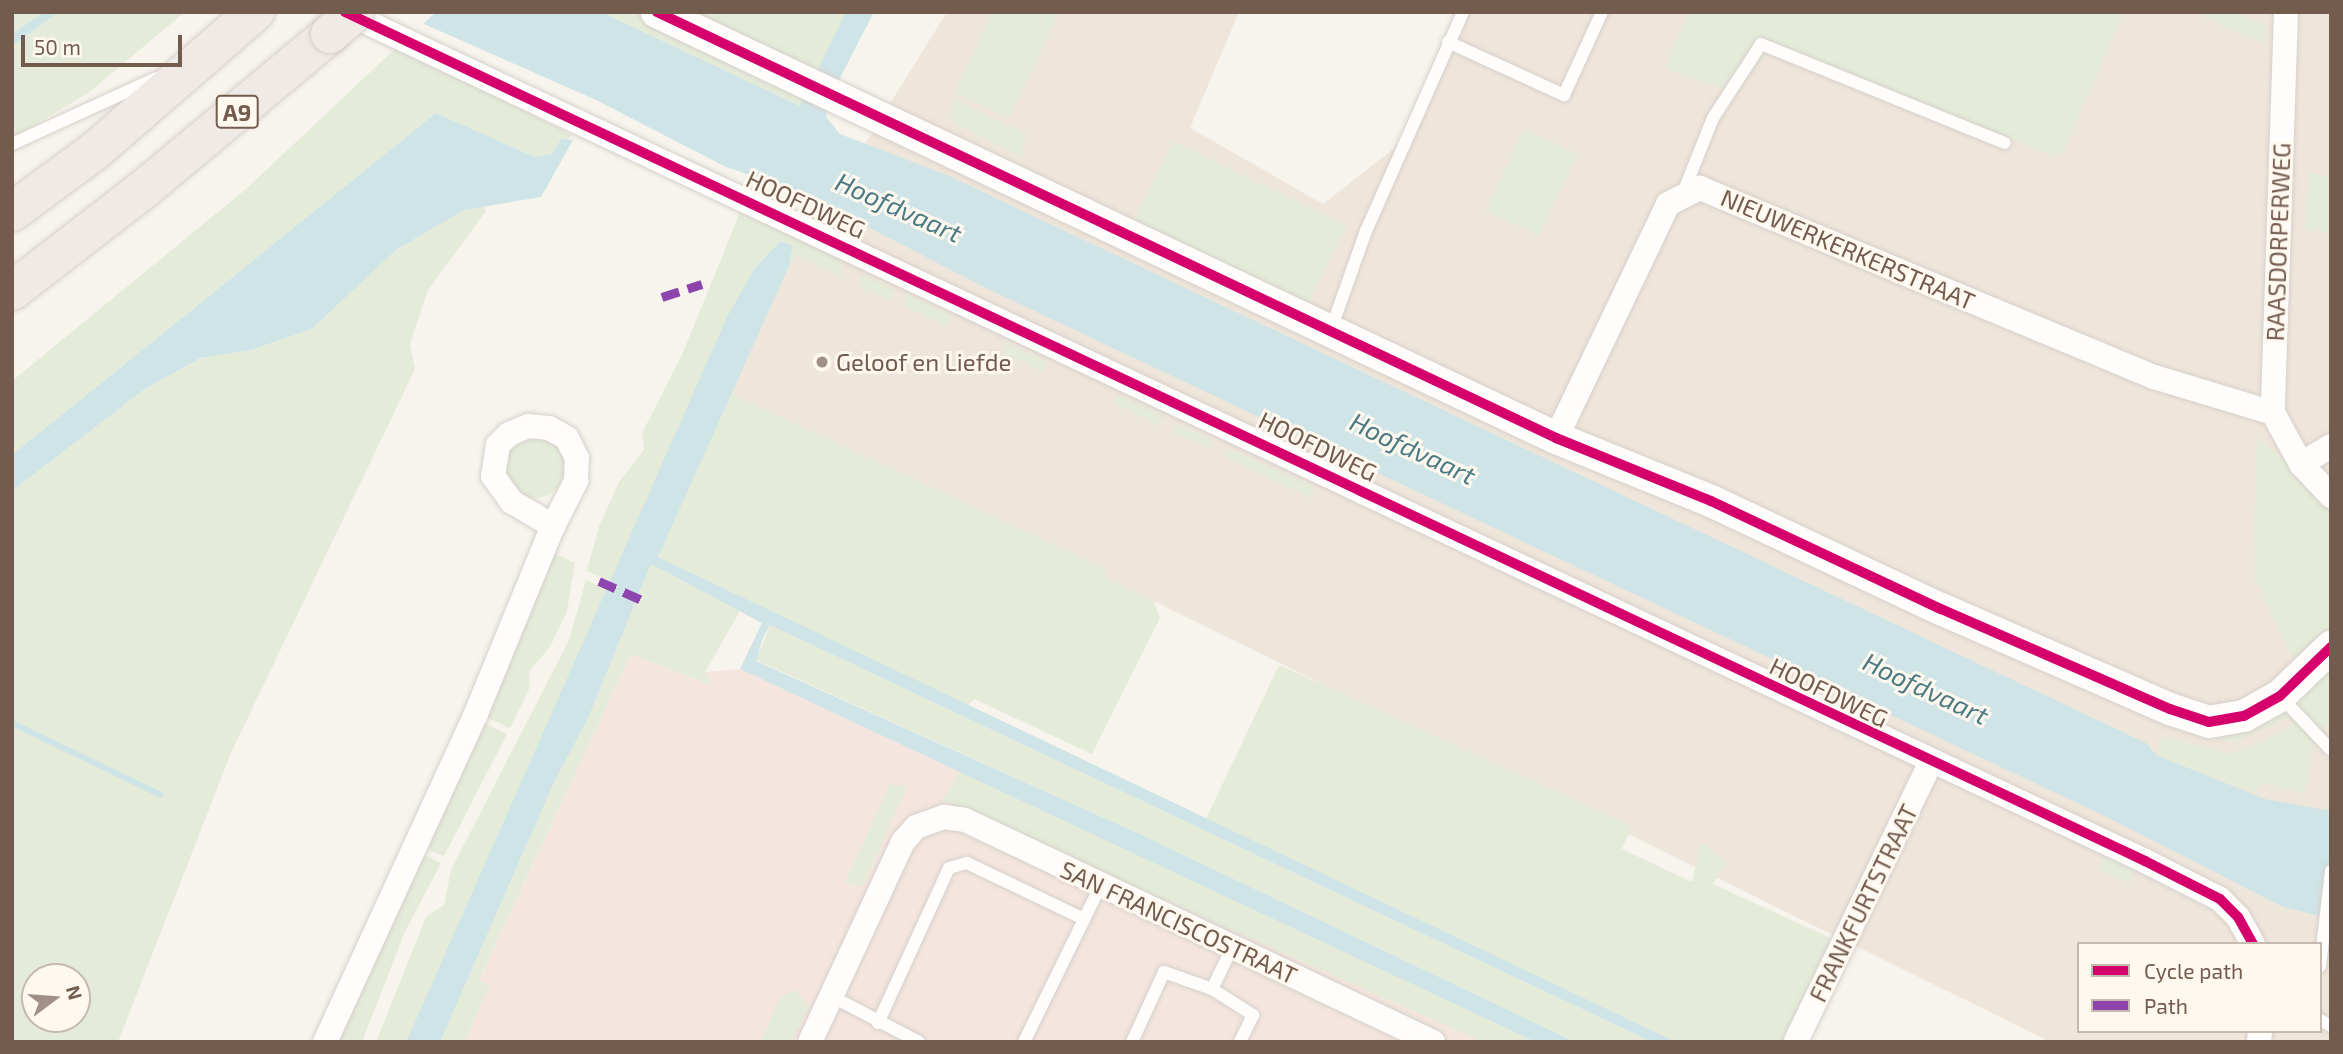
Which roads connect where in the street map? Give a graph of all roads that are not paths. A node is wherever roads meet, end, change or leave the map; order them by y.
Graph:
1 (255, 12) edge
2 (657, 12) edge
3 (1463, 12) edge
4 (1602, 12) edge
5 (2286, 12) edge
6 (344, 20) edge
7 (1448, 42) junction
8 (199, 61) junction
9 (2005, 143) dead end
10 (12, 144) edge
11 (144, 189) junction
12 (1683, 193) junction
13 (12, 212) edge
14 (12, 291) edge
15 (12, 315) edge
16 (1330, 332) junction
17 (2273, 413) junction
18 (1556, 438) junction
19 (2331, 446) edge
20 (2301, 464) junction
21 (2331, 496) edge
22 (552, 526) dead end
23 (2331, 647) edge
24 (2280, 696) junction
25 (2331, 750) edge
26 (1930, 764) junction
27 (2331, 871) edge
28 (1101, 885) junction
29 (1084, 919) junction
30 (2252, 942) edge
31 (2322, 947) edge
32 (1233, 948) junction
33 (1212, 989) junction
34 (831, 996) junction
35 (878, 1023) junction
36 (1405, 1036) edge
37 (1796, 1041) edge
38 (324, 1042) edge
39 (810, 1042) edge
40 (919, 1042) edge
41 (1024, 1042) edge
42 (1132, 1042) edge
43 (1240, 1042) edge
44 (1433, 1042) edge

1 - 8 highway, A9
2 - 16 street
3 - 7 lane
4 - 7 lane
5 - 17 street, RAASDORPERWEG
6 - 11 highway, A9
6 - 26 street, HOOFDWEG
7 - 16 lane
8 - 10 lane
8 - 13 highway, A9
9 - 12 lane
11 - 14 highway, A9
11 - 15 highway, A9
12 - 17 street, NIEUWERKERKERSTRAAT
12 - 18 street
16 - 18 street
17 - 20 street
18 - 24 street
19 - 20 street
20 - 21 street
22 - 38 street
23 - 24 street
24 - 25 lane
26 - 30 street, HOOFDWEG
26 - 37 street, FRANKFURTSTRAAT
27 - 31 lane
28 - 29 lane
28 - 32 street, SAN FRANCISCOSTRAAT
28 - 34 street, SAN FRANCISCOSTRAAT
29 - 35 lane
29 - 41 lane
32 - 33 lane
32 - 36 street, SAN FRANCISCOSTRAAT
33 - 42 lane
33 - 43 lane
34 - 35 lane
34 - 39 street
35 - 40 lane
36 - 44 street, SAN FRANCISCOSTRAAT

